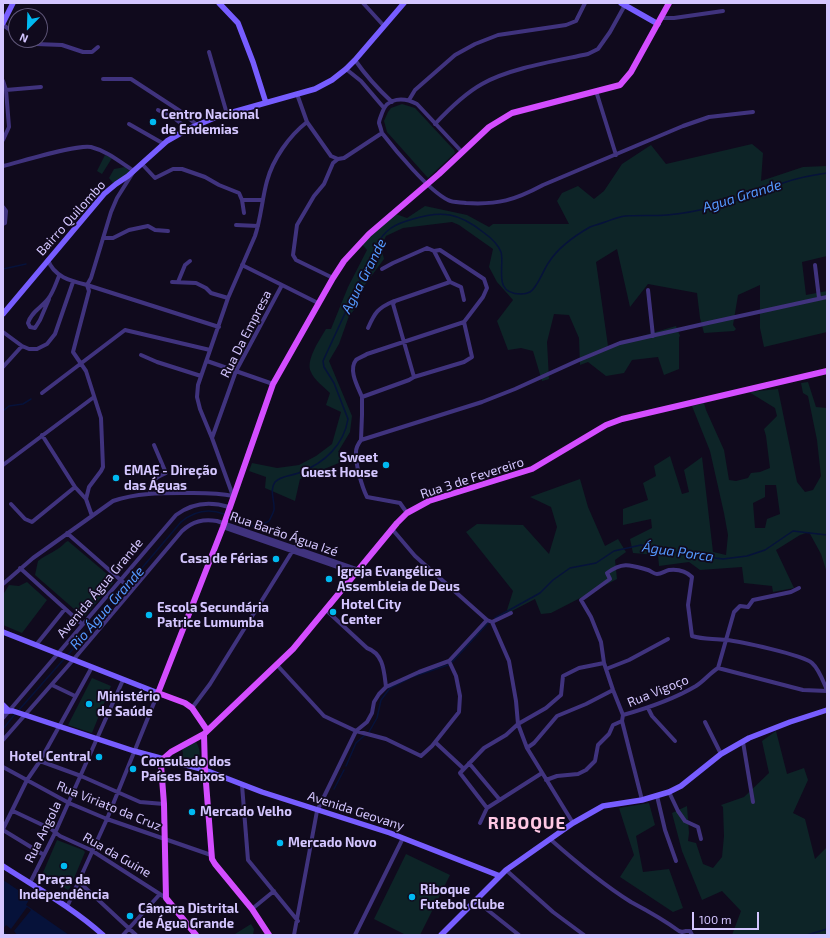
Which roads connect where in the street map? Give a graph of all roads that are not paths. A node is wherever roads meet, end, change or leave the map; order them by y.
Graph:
1 (13, 3) edge
2 (219, 3) edge
3 (363, 3) edge
4 (404, 3) edge
5 (585, 3) edge
6 (669, 3) edge
7 (623, 4) edge
8 (723, 10) dead end
9 (659, 21) junction
10 (3, 24) edge
11 (384, 26) junction
12 (48, 44) edge
13 (98, 47) dead end
14 (208, 52) dead end
15 (355, 60) junction
16 (346, 69) junction
17 (103, 78) dead end
18 (3, 81) edge
19 (41, 87) dead end
20 (6, 90) junction
21 (596, 91) junction
22 (297, 94) junction
23 (409, 100) junction
24 (392, 102) junction
25 (266, 103) junction
26 (384, 108) junction
27 (158, 110) dead end
28 (753, 112) dead end
29 (226, 114) junction
30 (307, 122) junction
31 (129, 124) dead end
32 (435, 124) junction
33 (197, 125) junction
34 (188, 129) junction
35 (382, 132) junction
36 (3, 140) edge
37 (164, 144) junction
38 (462, 152) junction
39 (616, 155) junction
40 (338, 160) junction
41 (142, 164) junction
42 (3, 166) edge
43 (134, 171) junction
44 (427, 184) junction
45 (242, 200) junction
46 (262, 200) junction
47 (3, 207) edge
48 (244, 214) dead end
49 (3, 224) edge
50 (236, 225) dead end
51 (258, 226) junction
52 (168, 231) dead end
53 (103, 238) junction
54 (434, 251) junction
55 (48, 260) junction
56 (190, 261) dead end
57 (242, 265) junction
58 (814, 265) dead end
59 (382, 269) dead end
60 (59, 276) junction
61 (333, 278) junction
62 (74, 282) junction
63 (172, 282) dead end
64 (178, 282) junction
65 (450, 282) junction
66 (282, 284) junction
67 (87, 285) junction
68 (648, 290) dead end
69 (827, 297) edge
70 (228, 298) junction
71 (819, 298) junction
72 (48, 299) junction
73 (464, 300) dead end
74 (395, 301) junction
75 (318, 303) junction
76 (3, 314) edge
77 (464, 322) junction
78 (218, 326) junction
79 (368, 328) dead end
80 (3, 332) edge
81 (653, 336) junction
82 (404, 341) junction
83 (22, 346) junction
84 (210, 350) junction
85 (141, 355) dead end
86 (207, 361) junction
87 (81, 363) junction
88 (3, 368) edge
89 (236, 371) junction
90 (827, 371) edge
91 (201, 376) junction
92 (414, 377) junction
93 (273, 384) junction
94 (42, 393) dead end
95 (94, 397) junction
96 (362, 397) junction
97 (42, 435) junction
98 (212, 438) junction
99 (360, 440) junction
100 (154, 446) dead end
101 (3, 464) edge
102 (75, 486) junction
103 (150, 494) junction
104 (233, 496) junction
105 (86, 499) junction
106 (11, 504) dead end
107 (230, 507) junction
108 (407, 513) junction
109 (92, 516) junction
110 (202, 520) joint
111 (223, 525) junction
112 (392, 529) junction
113 (67, 533) junction
114 (294, 549) junction
115 (20, 568) junction
116 (357, 572) junction
117 (120, 580) junction
118 (3, 584) edge
119 (799, 588) dead end
120 (131, 589) junction
121 (65, 609) junction
122 (326, 610) junction
123 (511, 613) dead end
124 (487, 620) junction
125 (492, 622) junction
126 (82, 624) junction
127 (3, 632) edge
128 (668, 639) dead end
129 (726, 640) junction
130 (36, 645) junction
131 (66, 656) junction
132 (449, 661) junction
133 (604, 663) junction
134 (277, 665) junction
135 (92, 667) junction
136 (718, 668) junction
137 (606, 669) junction
138 (123, 680) junction
139 (52, 685) junction
140 (386, 687) junction
141 (613, 690) junction
142 (827, 690) edge
143 (158, 692) junction
144 (75, 696) junction
145 (3, 705) edge
146 (192, 708) junction
147 (648, 708) junction
148 (827, 710) edge
149 (8, 711) edge
150 (23, 715) junction
151 (623, 715) junction
152 (3, 718) edge
153 (622, 721) junction
154 (705, 722) dead end
155 (518, 724) junction
156 (59, 726) junction
157 (356, 731) junction
158 (205, 732) junction
159 (97, 738) junction
160 (3, 740) edge
161 (675, 741) dead end
162 (435, 742) junction
163 (742, 742) junction
164 (528, 748) junction
165 (134, 751) junction
166 (721, 754) junction
167 (163, 759) junction
168 (40, 761) junction
169 (469, 763) junction
170 (3, 767) edge
171 (464, 769) junction
172 (205, 770) junction
173 (542, 773) junction
174 (81, 776) junction
175 (27, 780) junction
176 (546, 780) junction
177 (242, 785) junction
178 (118, 792) junction
179 (669, 792) junction
180 (657, 796) junction
181 (500, 800) junction
182 (642, 800) junction
183 (69, 802) junction
184 (753, 802) dead end
185 (164, 804) junction
186 (487, 808) junction
187 (317, 810) junction
188 (13, 811) junction
189 (107, 818) junction
190 (480, 823) dead end
191 (573, 823) junction
192 (3, 830) edge
193 (55, 833) junction
194 (403, 838) junction
195 (164, 839) junction
196 (550, 839) junction
197 (701, 839) dead end
198 (91, 850) junction
199 (44, 855) junction
200 (211, 855) junction
201 (676, 861) dead end
202 (3, 866) edge
203 (506, 870) junction
204 (500, 876) junction
205 (78, 880) junction
206 (30, 883) junction
207 (274, 891) junction
208 (160, 894) junction
209 (166, 898) junction
210 (475, 900) junction
211 (67, 907) junction
212 (252, 909) junction
213 (298, 921) junction
214 (129, 929) junction
215 (103, 935) edge
216 (123, 935) edge
217 (136, 935) edge
218 (196, 935) edge
219 (269, 935) edge
220 (294, 935) edge
221 (355, 935) edge
222 (441, 935) edge
223 (519, 935) edge
224 (584, 935) edge
225 (692, 935) edge

1 - 10 street
2 - 25 street
3 - 11 street
4 - 11 street, Bairro Quilombo
5 - 23 street
6 - 9 main road
7 - 9 street
7 - 32 street
8 - 9 street
9 - 21 main road
11 - 15 street, Bairro Quilombo
12 - 13 street
14 - 29 street
15 - 16 street, Bairro Quilombo
15 - 24 street
16 - 22 street, Bairro Quilombo
16 - 26 street
17 - 33 street
18 - 20 street
19 - 20 street
20 - 36 street
21 - 38 main road
21 - 39 street
22 - 25 street, Bairro Quilombo
22 - 30 street
23 - 24 street
23 - 32 street
24 - 26 street
25 - 29 street, Bairro Quilombo
26 - 35 street
27 - 34 street
28 - 39 street
29 - 33 street, Bairro Quilombo
30 - 40 street
30 - 46 street
31 - 37 street
32 - 38 street
33 - 34 street, Bairro Quilombo
34 - 37 street, Bairro Quilombo
35 - 40 street
35 - 44 street
37 - 41 street, Bairro Quilombo
38 - 44 main road
39 - 44 street
40 - 61 street
41 - 43 street, Bairro Quilombo
41 - 45 street
42 - 43 street
43 - 53 street
43 - 55 street, Bairro Quilombo
44 - 61 main road
45 - 46 street
45 - 48 street
46 - 51 street
47 - 49 street
50 - 51 street
51 - 57 street
52 - 53 street
53 - 67 street
54 - 59 street
54 - 65 street
54 - 77 street
55 - 60 street
55 - 76 street, Bairro Quilombo
56 - 64 street
57 - 66 street
57 - 70 street
58 - 71 street
60 - 62 street
60 - 72 street
61 - 75 main road
62 - 67 street
62 - 83 street
63 - 64 street
64 - 70 street
65 - 73 street
65 - 74 street
66 - 75 street
66 - 89 street, Rua Da Empresa
67 - 78 street
67 - 87 street
68 - 81 street
69 - 71 street
70 - 78 street
71 - 81 street
72 - 72 street
74 - 79 street
74 - 82 street
75 - 93 main road
77 - 82 street
77 - 92 street
78 - 84 street
80 - 83 street
81 - 99 street
82 - 92 street
82 - 96 street
83 - 88 street
84 - 86 street
84 - 87 street
85 - 91 street
86 - 89 street
86 - 91 street
87 - 94 street
87 - 95 street
89 - 93 street
89 - 98 street, Rua Da Empresa
90 - 108 main road, Rua 3 de Fevereiro
91 - 98 street
92 - 96 street
93 - 104 main road
95 - 97 street
95 - 105 street
96 - 99 street
97 - 101 street
97 - 102 street
98 - 104 street
99 - 108 street
100 - 103 street
102 - 105 street
102 - 106 street
103 - 104 street
103 - 109 street
104 - 107 main road
105 - 109 street
107 - 111 main road
107 - 117 street, Avenida Água Grande
108 - 112 main road, Rua 3 de Fevereiro
109 - 113 street
110 - 111 street, Rua Barão Água Izé
110 - 120 street, Avenida Água Grande
111 - 114 street, Rua Barão Água Izé
111 - 143 main road
112 - 116 main road, Rua 3 de Fevereiro
112 - 124 street
113 - 115 street
113 - 117 street
114 - 116 street, Rua Barão Água Izé
114 - 146 street
115 - 118 street
115 - 121 street
116 - 122 main road, Rua 3 de Fevereiro
117 - 120 street
117 - 126 street, Avenida Água Grande
119 - 129 street
120 - 131 street, Avenida Água Grande
121 - 126 street
121 - 130 street
122 - 134 main road, Rua 3 de Fevereiro
122 - 140 street
123 - 125 street
124 - 125 street
124 - 132 street
125 - 155 street
126 - 131 street, Avenida Água Grande
127 - 130 street
128 - 137 street
129 - 133 street
129 - 136 street
129 - 142 street
130 - 131 street
131 - 135 street
131 - 139 street, Avenida Água Grande
131 - 149 street, Avenida Água Grande
132 - 140 street
132 - 162 street
133 - 137 street
133 - 155 street
134 - 157 street
134 - 158 main road, Rua 3 de Fevereiro
135 - 138 street
135 - 144 street
136 - 142 street
136 - 147 street, Rua Vigoço
137 - 141 street
138 - 143 street
138 - 159 street, Rua Angola
139 - 144 street
139 - 150 street, Avenida Água Grande
140 - 157 street
141 - 151 street
141 - 164 street
143 - 146 main road
143 - 165 street
144 - 156 street
145 - 149 street
146 - 158 main road
147 - 151 street, Rua Vigoço
147 - 161 street
148 - 163 street
149 - 150 street, Avenida Geovany
149 - 152 street, Avenida Água Grande
150 - 156 street, Avenida Geovany
150 - 160 street, Avenida Água Grande
151 - 153 street
153 - 176 street
153 - 182 street
154 - 166 street
155 - 164 street
155 - 169 street
156 - 159 street, Avenida Geovany
156 - 168 street
157 - 162 street
157 - 187 street
158 - 167 main road, Rua 3 de Fevereiro
158 - 172 main road
159 - 165 street, Avenida Geovany
159 - 174 street, Rua Angola
162 - 171 street
163 - 166 street
163 - 184 street
164 - 173 street
165 - 167 street, Avenida Geovany
165 - 178 street
166 - 179 street
167 - 172 street, Avenida Geovany
167 - 185 main road
168 - 174 street
168 - 175 street
169 - 171 street
169 - 181 street
170 - 175 street, Rua Viriato da Cruz
171 - 186 street
172 - 177 street, Avenida Geovany
172 - 200 main road
173 - 176 street
173 - 181 street
174 - 178 street
174 - 183 street, Rua Angola
175 - 183 street, Rua Viriato da Cruz
175 - 188 street
176 - 191 street
177 - 187 street, Avenida Geovany
177 - 207 street
178 - 185 street
178 - 189 street
179 - 180 street
179 - 197 street
180 - 182 street
180 - 201 street
181 - 186 street
182 - 191 street
183 - 189 street, Rua Viriato da Cruz
183 - 193 street, Rua Angola
185 - 195 main road
186 - 190 street
187 - 194 street, Avenida Geovany
187 - 213 street
188 - 192 street
188 - 193 street, Rua da Guine
189 - 195 street, Rua Viriato da Cruz
189 - 198 street
191 - 196 street
192 - 199 street
193 - 198 street, Rua da Guine
193 - 199 street, Rua Angola
194 - 204 street, Avenida Geovany
194 - 221 street
195 - 200 street, Rua Viriato da Cruz
195 - 209 main road
196 - 203 street
196 - 225 street
198 - 205 street
198 - 208 street, Rua da Guine
199 - 206 street, Rua Angola
200 - 212 main road
202 - 206 street
203 - 204 street
203 - 224 street
204 - 210 street
205 - 211 street
205 - 214 street
206 - 211 street
207 - 212 street
207 - 213 street
208 - 209 street, Rua da Guine
208 - 214 street
209 - 218 main road, Rua da Guine
210 - 222 street
210 - 223 street
211 - 215 street
212 - 219 main road
213 - 220 street
214 - 216 street
214 - 217 street

